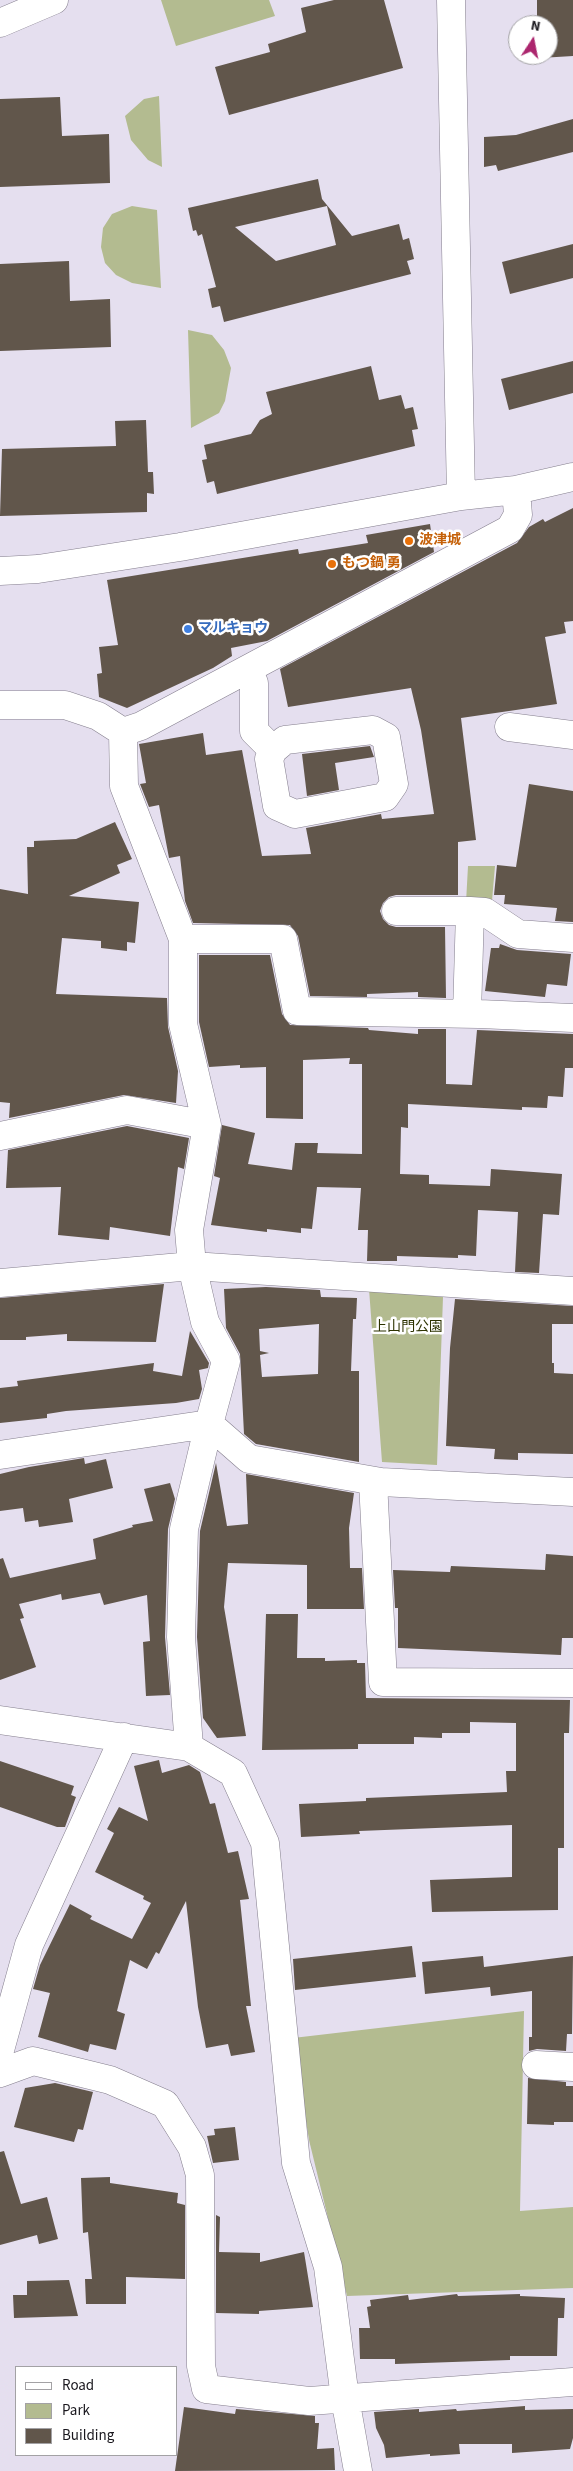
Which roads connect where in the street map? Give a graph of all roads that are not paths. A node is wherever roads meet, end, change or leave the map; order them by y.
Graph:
1 (54, 0) edge
2 (450, 0) edge
3 (0, 24) edge
4 (573, 477) edge
5 (516, 490) junction
6 (461, 496) junction
7 (0, 571) edge
8 (248, 670) junction
9 (0, 706) edge
10 (509, 727) dead end
11 (123, 732) junction
12 (573, 735) edge
13 (273, 750) junction
14 (396, 911) dead end
15 (470, 911) junction
16 (183, 938) junction
17 (573, 938) edge
18 (468, 1014) junction
19 (573, 1018) edge
20 (207, 1126) junction
21 (0, 1136) edge
22 (192, 1266) junction
23 (0, 1283) edge
24 (573, 1291) edge
25 (209, 1424) junction
26 (0, 1454) edge
27 (373, 1481) junction
28 (573, 1492) edge
29 (573, 1683) edge
30 (0, 1720) edge
31 (124, 1737) junction
32 (189, 1747) junction
33 (0, 2050) edge
34 (536, 2065) dead end
35 (573, 2067) edge
36 (0, 2073) edge
37 (573, 2382) edge
38 (345, 2398) junction
39 (358, 2471) edge

1 - 3 street
2 - 6 street
4 - 5 street
5 - 6 street
5 - 8 street
6 - 7 street
8 - 11 street
8 - 13 street
9 - 11 street
10 - 12 street
11 - 16 street
13 - 13 street
14 - 15 street
15 - 17 street
15 - 18 street
16 - 18 street
16 - 20 street
18 - 19 street
20 - 21 street
20 - 22 street
22 - 23 street
22 - 24 street
22 - 25 street
25 - 26 street
25 - 27 street
25 - 32 street
27 - 28 street
27 - 29 street
30 - 31 street
31 - 32 street
31 - 33 street
32 - 38 street
34 - 35 street
36 - 38 street
37 - 38 street
38 - 39 street

